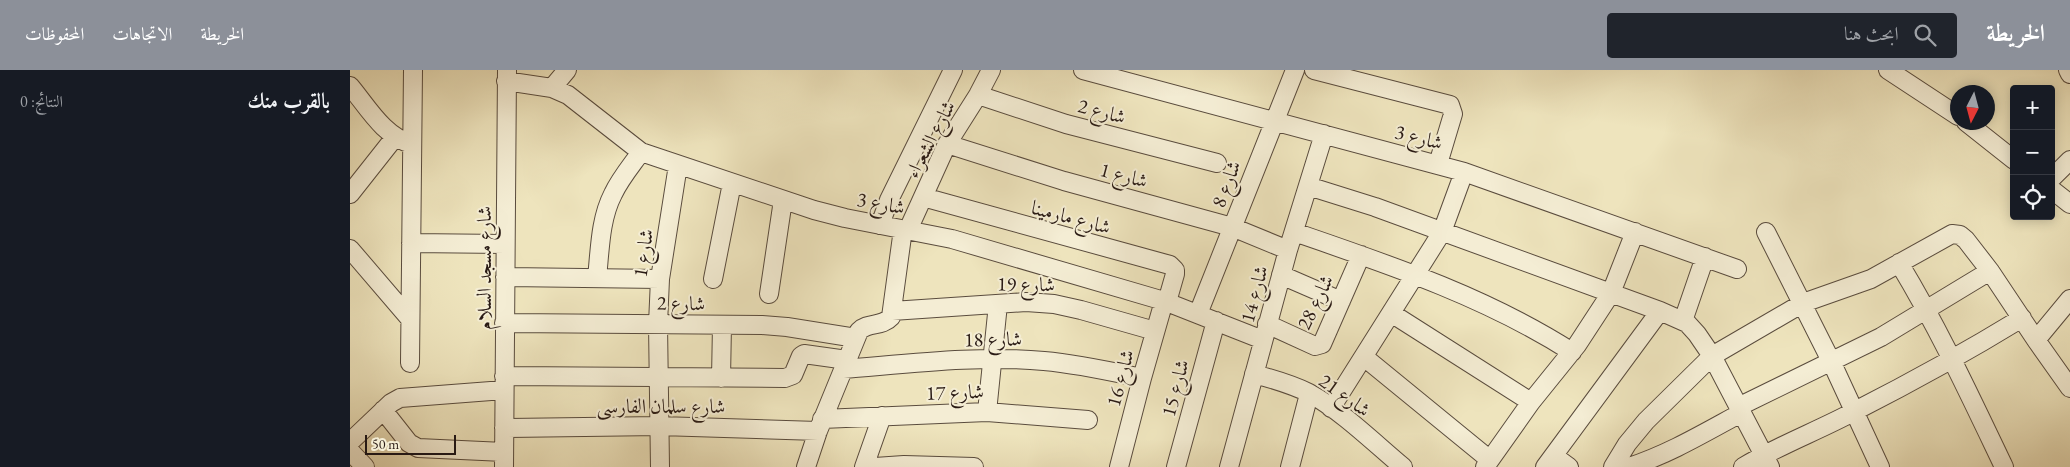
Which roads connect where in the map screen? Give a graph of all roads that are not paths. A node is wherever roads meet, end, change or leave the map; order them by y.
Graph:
1 (413, 70) edge
2 (567, 70) edge
3 (953, 70) edge
4 (991, 70) edge
5 (1083, 70) edge
6 (1295, 70) edge
7 (1314, 70) edge
8 (1888, 70) edge
9 (2068, 70) edge
10 (2070, 74) edge
11 (506, 75) edge
12 (1365, 76) edge
13 (350, 86) edge
14 (552, 88) junction
15 (978, 95) junction
16 (1950, 111) edge
17 (1273, 120) junction
18 (1976, 130) edge
19 (1324, 134) junction
20 (395, 138) junction
21 (412, 144) junction
22 (947, 144) junction
23 (641, 152) junction
24 (2010, 157) edge
25 (2070, 160) edge
26 (1217, 164) dead end
27 (1438, 164) junction
28 (678, 165) junction
29 (1464, 172) junction
30 (2055, 175) edge
31 (732, 183) junction
32 (1308, 186) junction
33 (2055, 192) edge
34 (350, 194) edge
35 (923, 198) junction
36 (783, 200) junction
37 (2070, 204) edge
38 (880, 225) junction
39 (1232, 227) junction
40 (905, 230) junction
41 (1294, 232) junction
42 (1442, 232) junction
43 (1635, 232) junction
44 (1766, 232) dead end
45 (411, 243) junction
46 (505, 244) junction
47 (350, 249) edge
48 (1288, 250) junction
49 (1361, 255) junction
50 (1705, 257) junction
51 (1899, 263) junction
52 (1737, 269) dead end
53 (1990, 272) junction
54 (1281, 274) junction
55 (1416, 274) junction
56 (505, 277) junction
57 (597, 278) junction
58 (660, 279) junction
59 (713, 279) dead end
60 (1610, 293) junction
61 (769, 294) dead end
62 (2070, 298) edge
63 (1166, 301) junction
64 (1341, 301) junction
65 (1803, 303) junction
66 (998, 304) junction
67 (1927, 310) junction
68 (892, 311) junction
69 (1660, 311) junction
70 (1391, 313) junction
71 (1198, 314) junction
72 (2022, 318) junction
73 (410, 319) junction
74 (1216, 321) junction
75 (1683, 321) junction
76 (504, 323) junction
77 (658, 324) junction
78 (722, 325) junction
79 (1156, 331) junction
80 (1265, 332) junction
81 (856, 338) junction
82 (2036, 340) junction
83 (1572, 352) junction
84 (1712, 356) junction
85 (1364, 357) junction
86 (1953, 359) junction
87 (992, 360) junction
88 (1831, 361) junction
89 (410, 364) dead end
90 (845, 364) junction
91 (1254, 374) junction
92 (659, 377) junction
93 (721, 378) junction
94 (1142, 378) junction
95 (504, 383) junction
96 (2070, 388) edge
97 (1309, 394) junction
98 (1531, 402) junction
99 (1331, 408) junction
100 (383, 410) junction
101 (1739, 410) junction
102 (987, 412) junction
103 (1854, 412) junction
104 (882, 416) junction
105 (1088, 420) dead end
106 (820, 425) junction
107 (660, 426) junction
108 (504, 428) junction
109 (350, 442) edge
110 (350, 451) edge
111 (504, 460) edge
112 (1550, 461) edge
113 (1767, 461) edge
114 (1488, 464) edge
115 (1875, 465) edge
116 (1294, 466) edge
117 (365, 467) edge
118 (660, 467) edge
119 (806, 467) edge
120 (864, 467) edge
121 (875, 467) edge
122 (974, 467) edge
123 (1119, 467) edge
124 (1176, 467) edge
125 (1229, 467) edge
126 (1403, 467) edge
127 (1569, 467) edge
128 (1613, 467) edge
129 (1629, 467) edge
130 (1742, 467) edge
131 (2004, 467) edge

1 - 21 street
2 - 14 street
3 - 38 street
4 - 15 street, شارع الشعراء
5 - 17 street, شارع 3
6 - 17 street, شارع 8
7 - 12 street
8 - 16 street
9 - 10 street
11 - 14 street, شارع 3
11 - 46 street, شارع مسجد السلام
12 - 27 street
13 - 20 street
14 - 23 street, شارع 3
15 - 22 street, شارع الشعراء
15 - 26 street, شارع 2
17 - 19 street, شارع 3
17 - 39 street, شارع 8
18 - 24 street
19 - 27 street, شارع 3
19 - 32 street, شارع 14
20 - 21 street
20 - 34 street
21 - 45 street
22 - 35 street, شارع الشعراء
22 - 39 street, شارع 1
23 - 28 street, شارع 3
23 - 57 street
25 - 30 street
27 - 29 street, شارع 3
28 - 31 street, شارع 3
28 - 58 street, شارع 1
29 - 42 street
29 - 43 street, شارع 3
31 - 36 street, شارع 3
31 - 59 street
32 - 41 street, شارع 14
32 - 42 street
33 - 37 street
35 - 40 street, شارع الشعراء
35 - 63 street, شارع مارمينا
36 - 38 street, شارع 3
36 - 61 street
38 - 40 street, شارع 3
39 - 48 street, شارع 1
39 - 71 street, شارع 8
40 - 63 street, شارع 3
40 - 68 street
41 - 48 street, شارع 14
41 - 49 street
42 - 55 street
42 - 60 street
43 - 50 street, شارع 3
43 - 60 street
44 - 65 street
45 - 46 street
45 - 73 street
46 - 56 street, شارع مسجد السلام
47 - 73 street
48 - 54 street, شارع 14
49 - 55 street
49 - 64 street, شارع 28
50 - 52 street, شارع 3
50 - 75 street
51 - 53 street
51 - 65 street
51 - 67 street
53 - 67 street
53 - 72 street
54 - 64 street
54 - 80 street, شارع 14
55 - 70 street
55 - 83 street
56 - 57 street
56 - 76 street, شارع مسجد السلام
57 - 58 street
58 - 77 street, شارع 1
60 - 69 street
60 - 83 street
62 - 82 street
63 - 71 street, شارع 3
63 - 79 street, شارع 16
64 - 80 street, شارع 28
65 - 84 street
65 - 88 street
66 - 68 street, شارع 19
66 - 79 street, شارع 19
66 - 87 street
67 - 86 street
67 - 88 street
68 - 81 street
69 - 75 street
69 - 112 street
70 - 85 street
70 - 98 street
71 - 74 street, شارع 3
72 - 82 street
72 - 86 street
73 - 89 street
74 - 80 street, شارع 3
74 - 124 street, شارع 15
75 - 84 street
76 - 77 street, شارع 2
76 - 95 street, شارع مسجد السلام
77 - 78 street, شارع 2
77 - 92 street, شارع 1
78 - 81 street, شارع 2
78 - 93 street
79 - 94 street, شارع 16
80 - 91 street, شارع 14
81 - 90 street
82 - 96 street
83 - 98 street
84 - 101 street
84 - 128 street
85 - 99 street
85 - 114 street
86 - 103 street
86 - 131 street
87 - 90 street, شارع 18
87 - 94 street, شارع 18
87 - 102 street
88 - 101 street
88 - 103 street
90 - 93 street
90 - 106 street
91 - 97 street, شارع 21
91 - 125 street, شارع 14
92 - 93 street
92 - 95 street
92 - 107 street, شارع 1
94 - 123 street, شارع 16
95 - 100 street
95 - 108 street, شارع مسجد السلام
97 - 99 street, شارع 21
97 - 116 street
98 - 114 street
99 - 126 street, شارع 21
100 - 109 street
100 - 111 street
101 - 113 street
101 - 129 street
102 - 104 street, شارع 17
102 - 105 street, شارع 17
103 - 113 street
103 - 115 street
104 - 106 street, شارع 17
104 - 120 street
106 - 107 street, شارع سلمان الفارسى
106 - 119 street
107 - 108 street, شارع سلمان الفارسى
107 - 118 street, شارع 1
108 - 111 street, شارع مسجد السلام
110 - 117 street
112 - 127 street
113 - 130 street
121 - 122 street

